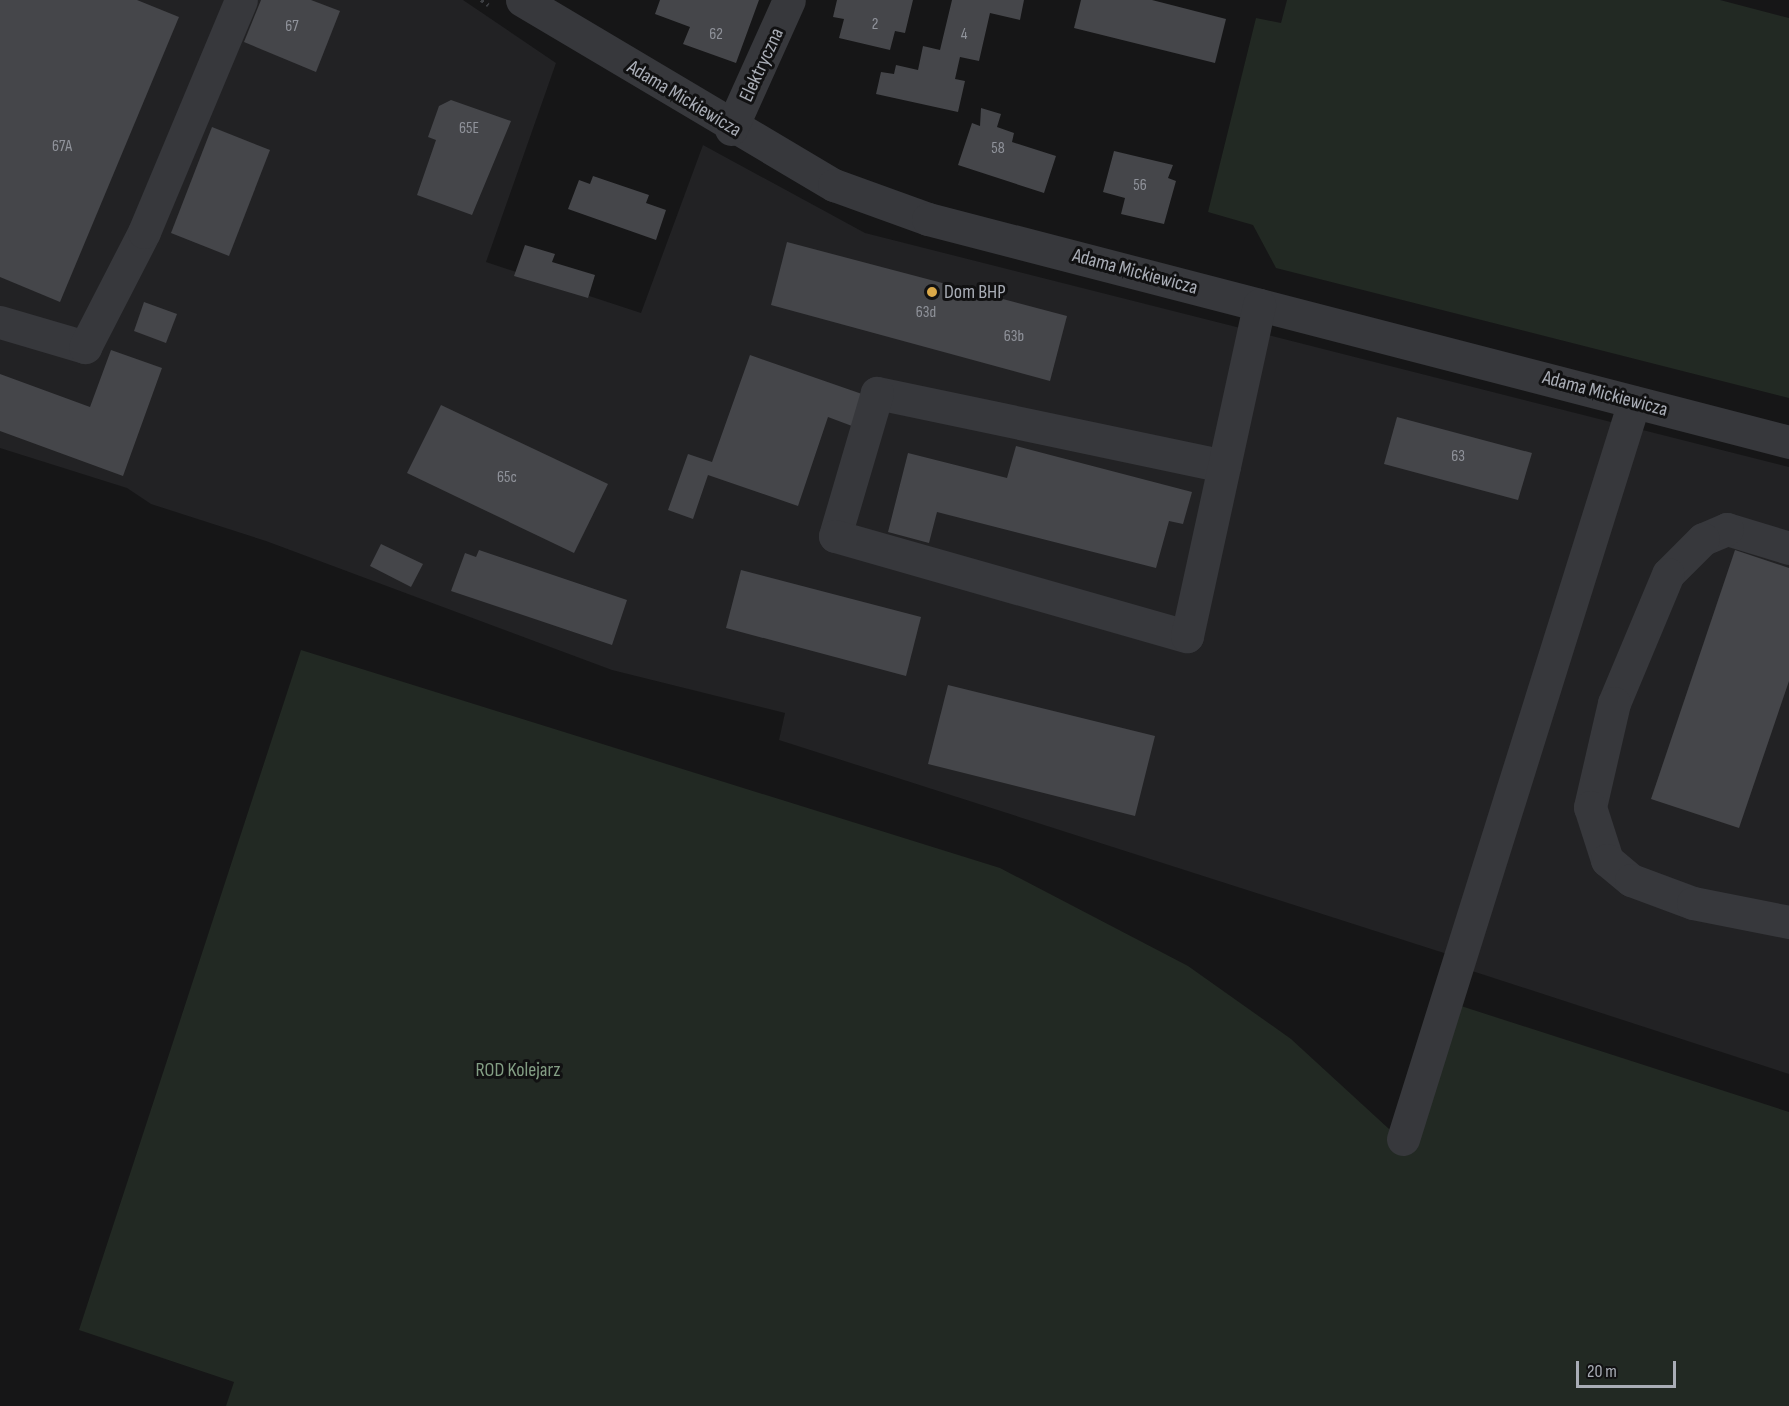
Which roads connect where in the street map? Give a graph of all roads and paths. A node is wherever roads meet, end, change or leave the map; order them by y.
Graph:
1 (241, 0) edge
2 (522, 0) edge
3 (789, 0) edge
4 (731, 129) junction
5 (1259, 305) junction
6 (0, 322) edge
7 (1634, 402) junction
8 (1789, 442) edge
9 (1224, 466) junction
10 (1789, 548) edge
11 (1789, 922) edge
12 (1402, 1139) dead end

1 - 6 street
2 - 4 street, Adama Mickiewicza
3 - 4 street, Elektryczna
4 - 5 street, Adama Mickiewicza
5 - 7 street, Adama Mickiewicza
5 - 9 street
7 - 8 street, Adama Mickiewicza
7 - 12 street
9 - 9 street
10 - 11 street

